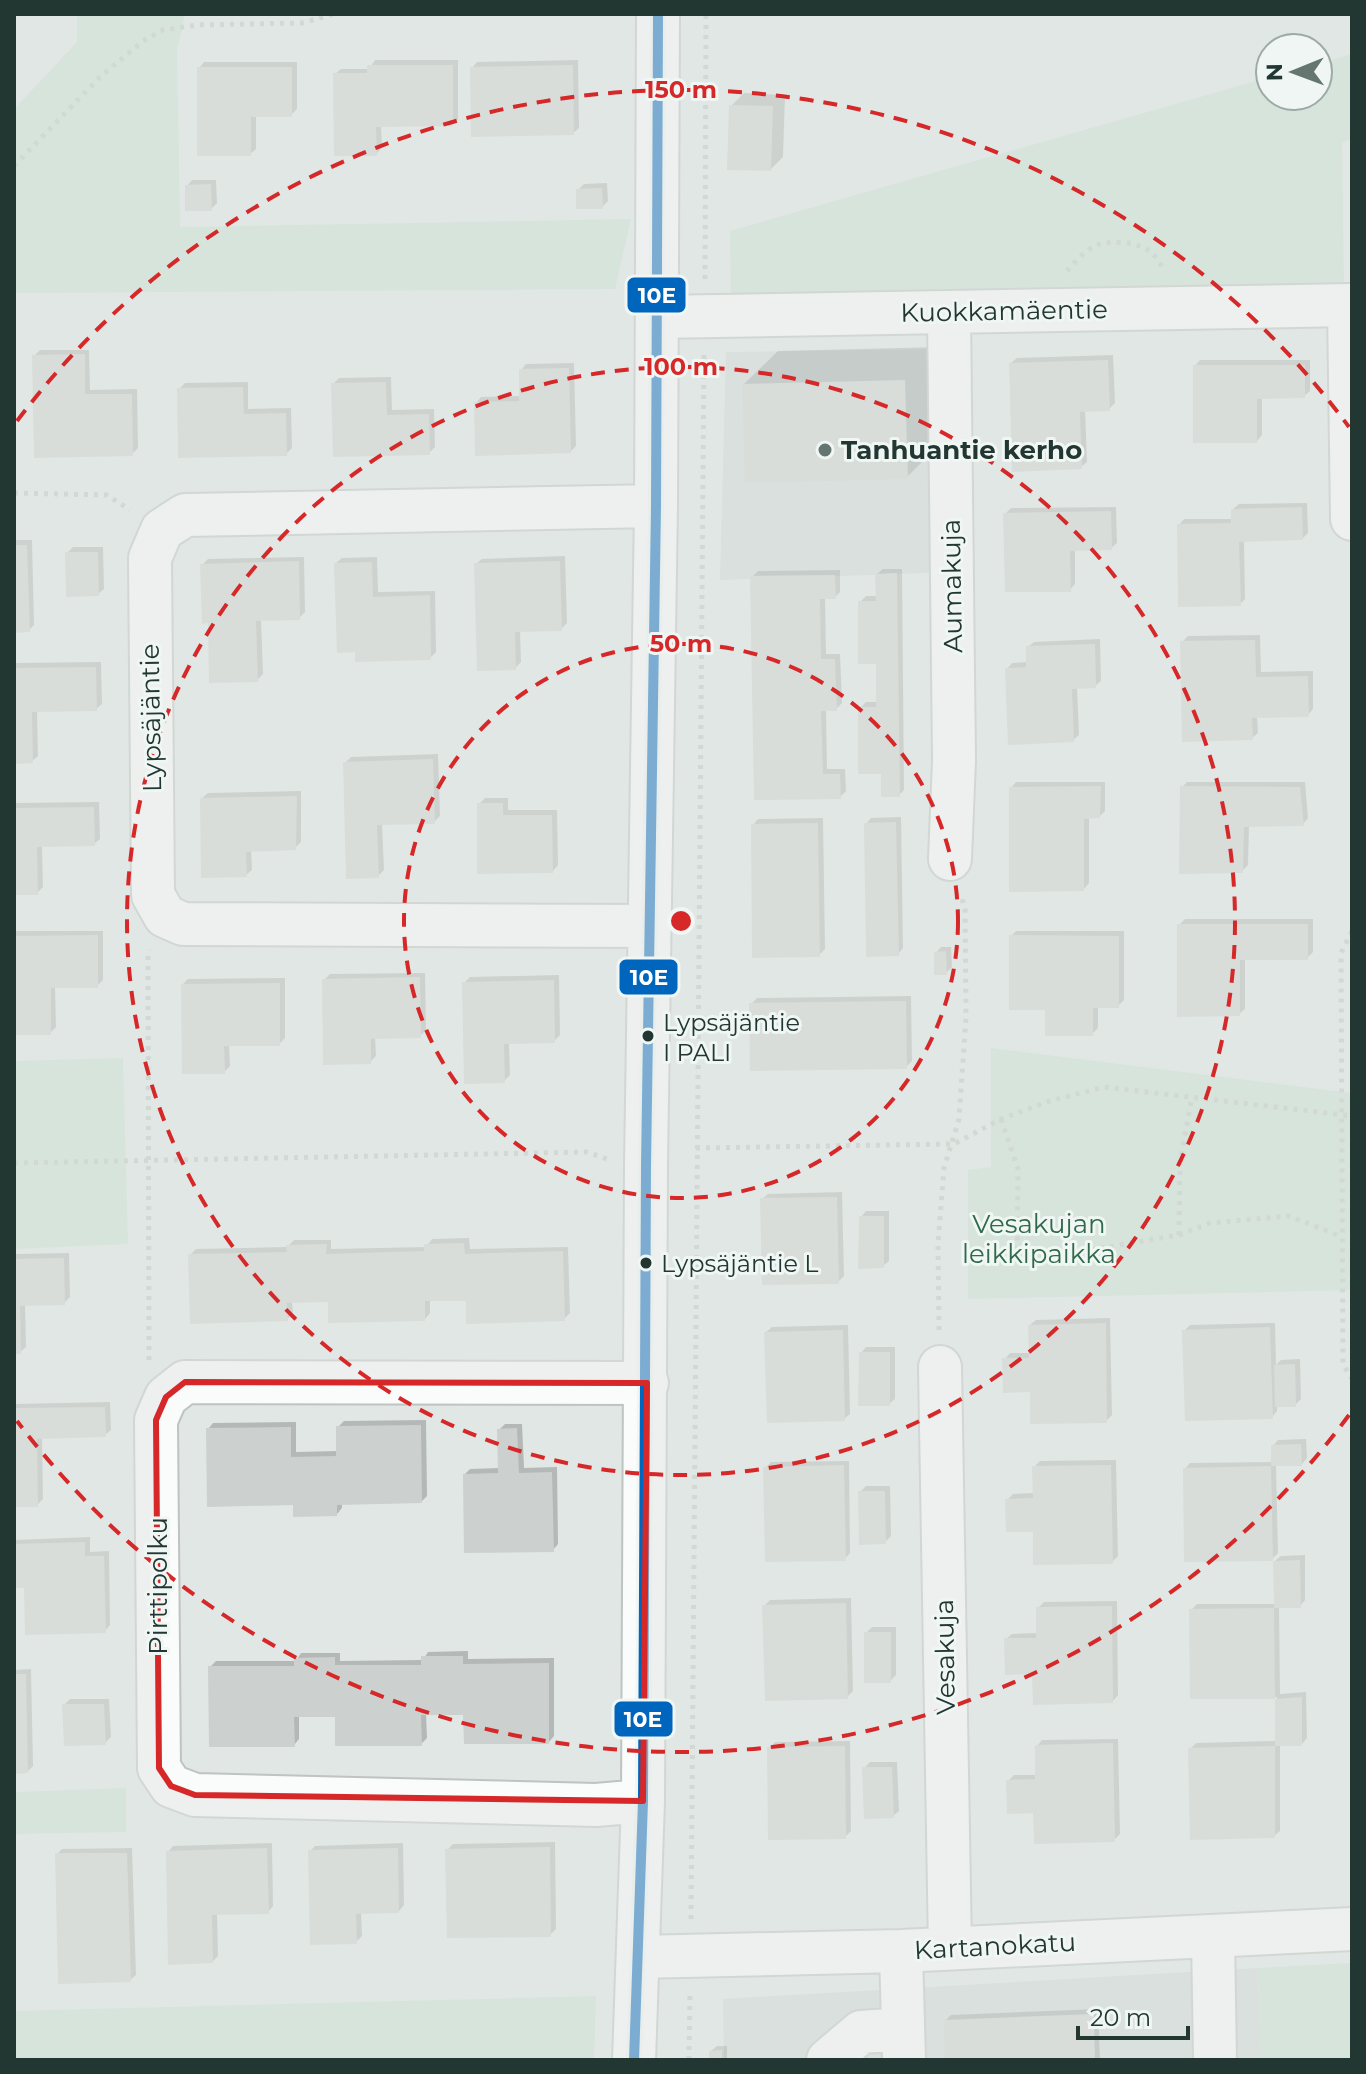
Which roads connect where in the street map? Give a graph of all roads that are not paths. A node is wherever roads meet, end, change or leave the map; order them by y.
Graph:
1 (658, 14) edge
2 (1350, 305) edge
3 (949, 312) junction
4 (657, 317) junction
5 (656, 506) junction
6 (1352, 519) edge
7 (950, 859) road end
8 (650, 926) junction
9 (940, 1367) road end
10 (647, 1383) junction
11 (643, 1801) junction
12 (1352, 1929) edge
13 (1213, 1936) junction
14 (950, 1948) junction
15 (901, 1951) junction
16 (638, 1957) junction
17 (904, 2045) edge
18 (634, 2060) edge
19 (828, 2060) edge
20 (1215, 2060) edge

1 - 4 street
2 - 3 street, Kuokkamäentie
2 - 6 street
3 - 4 street, Kuokkamäentie
3 - 7 street, Aumakuja
4 - 5 street
5 - 8 street
5 - 8 street, Lypsäjäntie
8 - 10 street
9 - 14 street, Vesakuja
10 - 11 street
10 - 11 street, Pirttipolku
11 - 16 street
12 - 13 street, Kartanokatu
13 - 14 street, Kartanokatu
13 - 20 street
14 - 15 street, Kartanokatu
15 - 16 street, Kartanokatu
15 - 17 street
16 - 18 street
17 - 19 street

